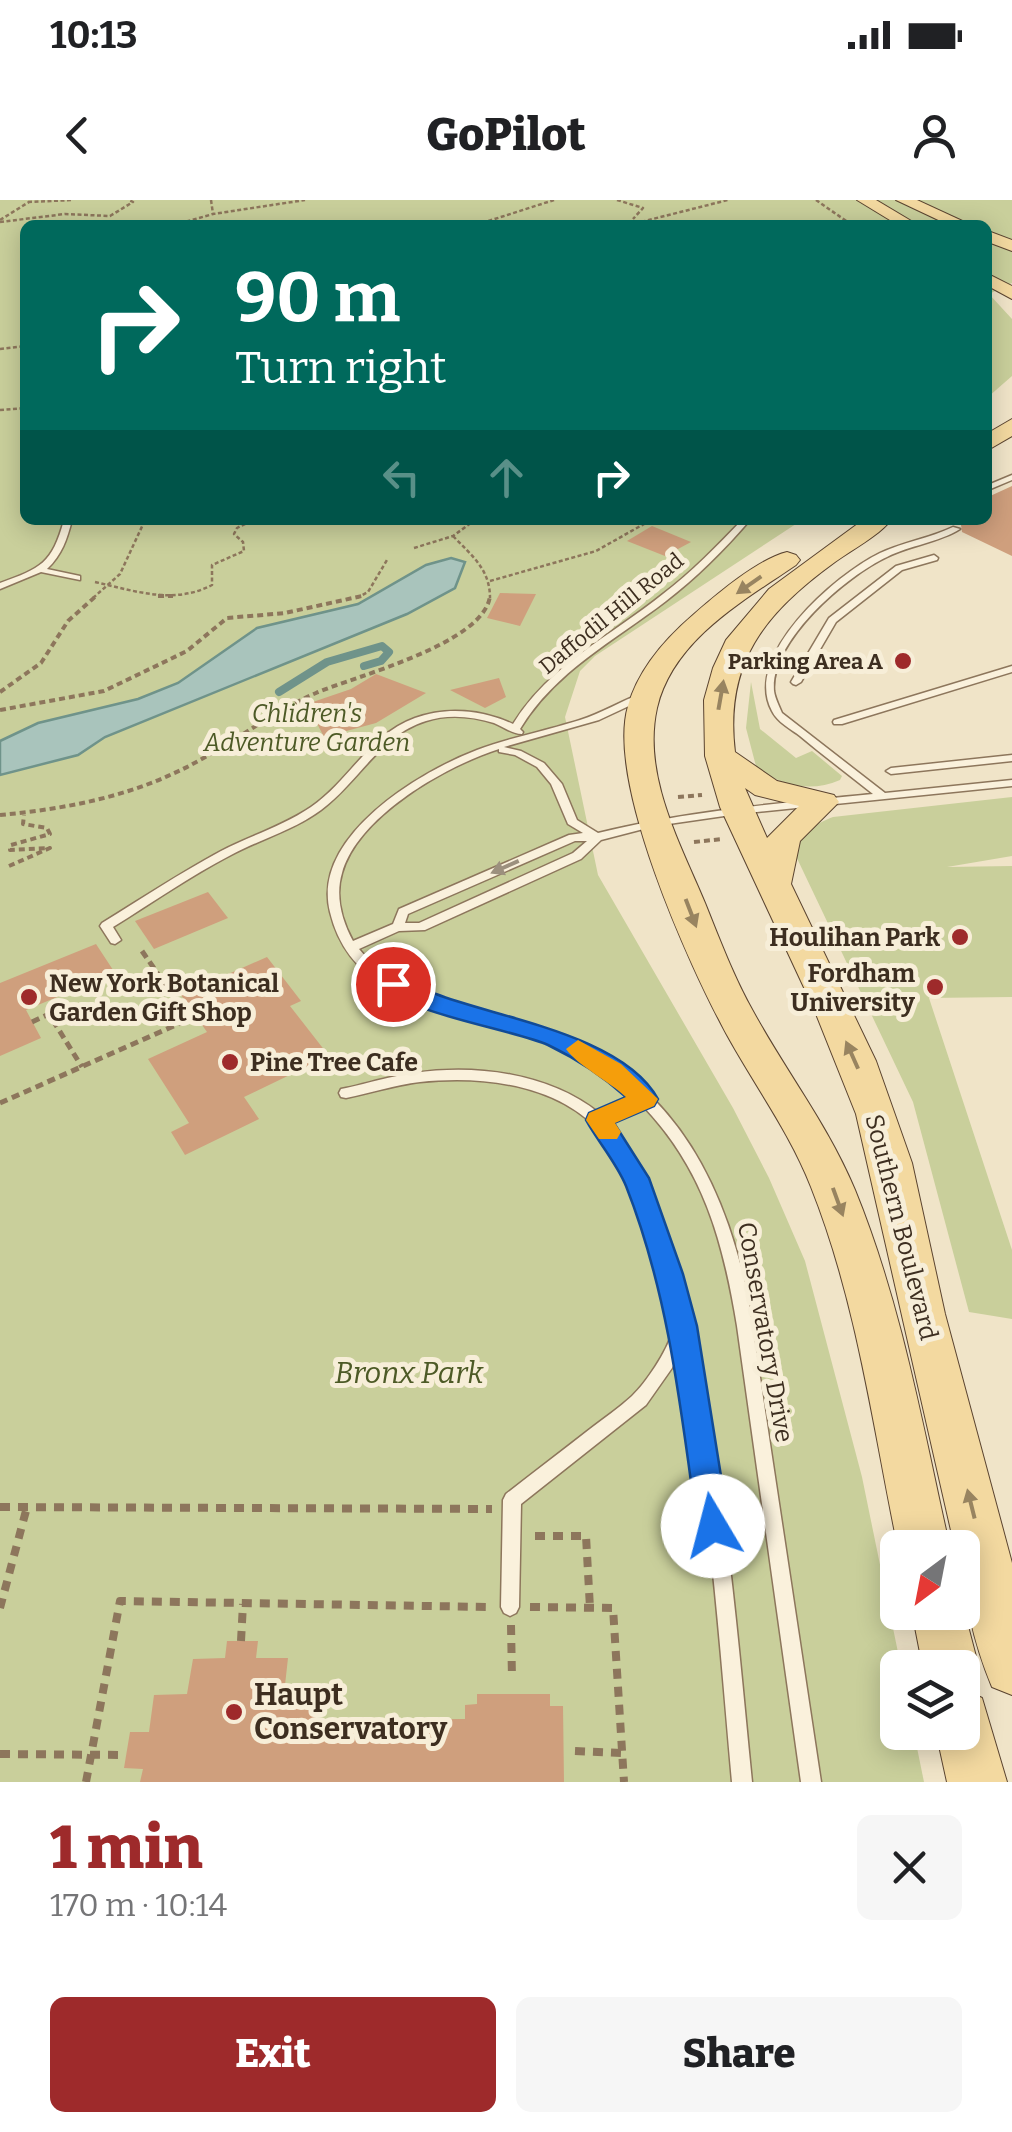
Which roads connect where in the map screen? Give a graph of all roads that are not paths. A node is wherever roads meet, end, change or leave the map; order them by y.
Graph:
1 (852, 200) edge
2 (865, 200) edge
3 (888, 200) edge
4 (904, 200) edge
5 (881, 220) edge
6 (901, 220) edge
7 (926, 220) edge
8 (951, 220) edge
9 (67, 525) edge
10 (741, 525) edge
11 (837, 525) edge
12 (872, 525) edge
13 (956, 529) dead end
14 (934, 558) dead end
15 (42, 570) junction
16 (77, 578) dead end
17 (0, 586) edge
18 (1012, 669) edge
19 (796, 682) dead end
20 (647, 694) junction
21 (838, 722) dead end
22 (515, 729) junction
23 (525, 740) junction
24 (496, 750) junction
25 (720, 756) junction
26 (1012, 758) edge
27 (890, 771) dead end
28 (1012, 782) edge
29 (881, 795) junction
30 (823, 802) junction
31 (674, 820) junction
32 (732, 825) junction
33 (597, 837) junction
34 (774, 884) junction
35 (398, 926) junction
36 (115, 940) dead end
37 (349, 948) junction
38 (346, 1093) dead end
39 (645, 1099) junction
40 (598, 1120) junction
41 (683, 1326) junction
42 (920, 1530) edge
43 (510, 1607) road end
44 (1012, 1666) edge
45 (970, 1750) edge
46 (742, 1782) edge
47 (810, 1782) edge
48 (977, 1782) edge

1 - 5 main road
2 - 6 main road
3 - 7 main road
4 - 8 main road
9 - 15 lane
10 - 22 lane, Daffodil Hill Road
11 -> 20 main road, Southern Boulevard
25 -> 12 main road, Southern Boulevard
13 - 29 lane
14 - 19 lane
15 - 16 lane
15 - 17 lane
18 - 21 lane
20 - 23 lane
20 - 31 main road, Southern Boulevard
22 - 23 lane
22 - 36 lane
23 - 24 lane
24 - 33 lane
24 - 37 lane
25 - 30 main road
25 - 32 main road, Southern Boulevard
26 - 27 lane
28 - 29 lane
29 - 30 lane
30 - 32 lane
30 - 34 main road
31 - 32 lane
31 - 33 lane
31 -> 42 main road, Southern Boulevard
32 - 34 main road, Southern Boulevard
33 - 35 lane
33 -> 35 lane
44 -> 34 main road, Southern Boulevard
35 - 37 lane
37 - 39 lane, Conservatory Drive
38 - 40 lane
39 - 40 lane
39 - 47 lane, Conservatory Drive
40 - 41 lane
41 - 43 lane
41 - 46 lane
45 - 48 main road

